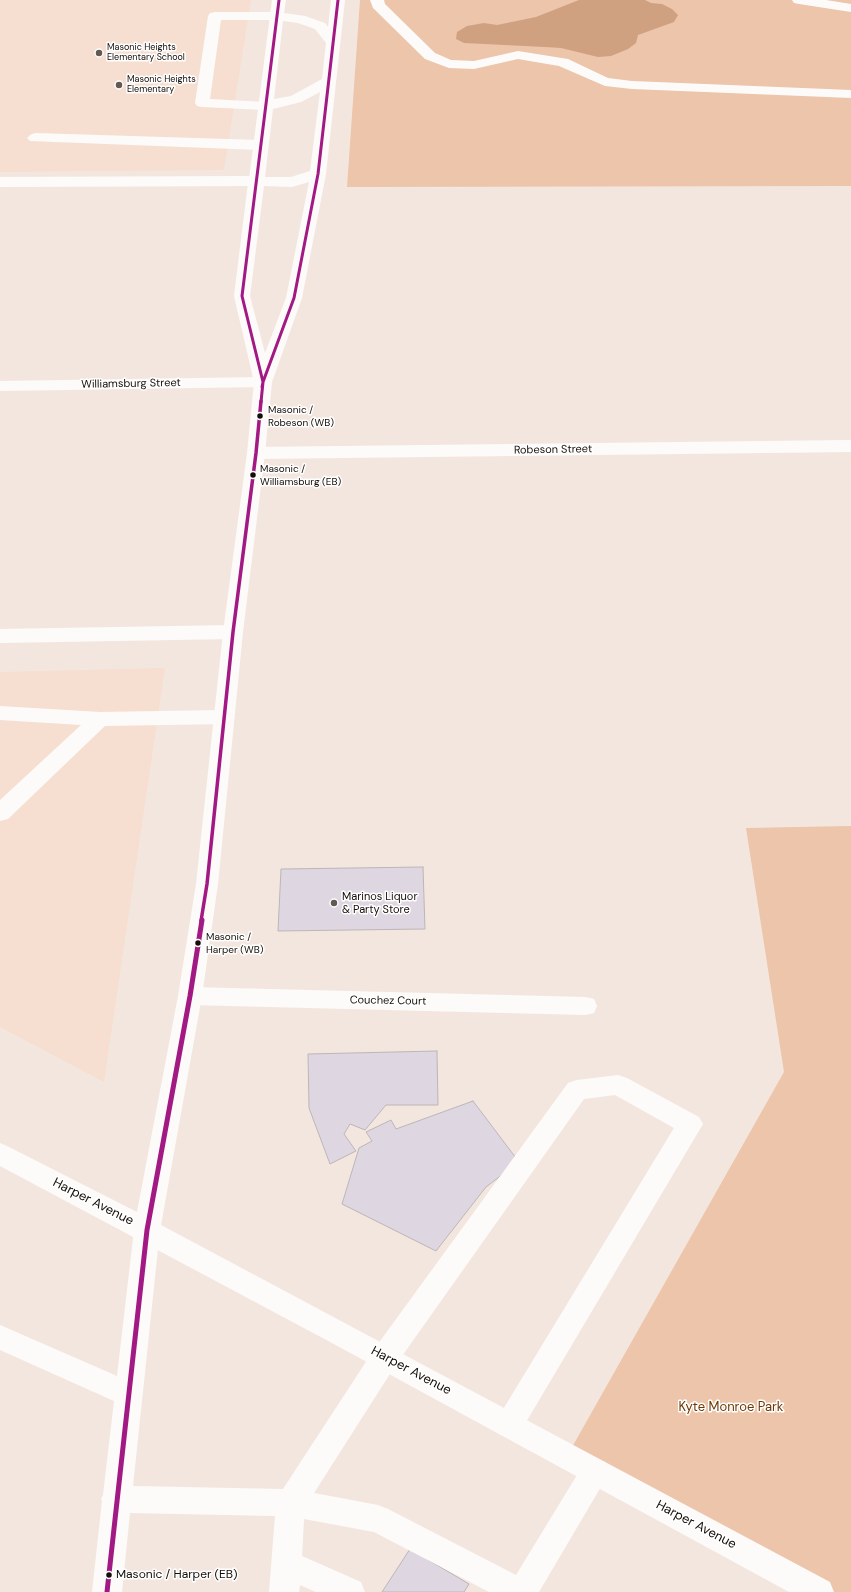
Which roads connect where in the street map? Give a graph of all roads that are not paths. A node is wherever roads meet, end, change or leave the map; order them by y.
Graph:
1 (279, 0) edge
2 (338, 0) edge
3 (378, 0) edge
4 (799, 0) edge
5 (851, 8) edge
6 (276, 16) junction
7 (334, 44) junction
8 (329, 81) junction
9 (851, 94) edge
10 (265, 106) junction
11 (35, 138) dead end
12 (260, 144) junction
13 (318, 174) junction
14 (255, 181) junction
15 (0, 182) edge
16 (263, 382) junction
17 (0, 386) edge
18 (851, 446) edge
19 (256, 454) junction
20 (233, 632) junction
21 (0, 636) edge
22 (0, 713) edge
23 (224, 717) junction
24 (100, 719) junction
25 (0, 813) edge
26 (190, 996) junction
27 (585, 1006) dead end
28 (0, 1154) edge
29 (147, 1230) junction
30 (0, 1337) edge
31 (385, 1357) junction
32 (128, 1394) junction
33 (509, 1424) junction
34 (595, 1471) junction
35 (116, 1499) junction
36 (291, 1503) junction
37 (285, 1578) edge
38 (107, 1592) edge
39 (350, 1592) edge
40 (521, 1592) edge
41 (819, 1592) edge

1 - 6 main road
2 - 7 main road
3 - 9 main road
4 - 5 main road
6 - 7 main road
6 - 10 main road
6 - 10 main road
7 - 8 main road
8 - 10 main road
8 - 13 main road
10 - 12 main road
11 - 12 main road
12 - 14 main road
13 - 14 main road
13 - 16 main road
14 - 15 main road
14 - 16 main road
16 - 17 main road, Williamsburg Street
16 - 19 main road
18 - 19 main road, Robeson Street
19 - 20 main road
20 - 21 main road
20 - 23 main road
22 - 24 main road
23 - 24 main road
23 - 26 main road
24 - 25 main road
26 - 27 main road, Couchez Court
26 - 29 main road
28 - 29 main road, Harper Avenue
29 - 31 main road, Harper Avenue
29 - 32 main road
30 - 32 main road
31 - 33 main road, Harper Avenue
31 - 33 main road
31 - 36 main road
32 - 35 main road
33 - 34 main road, Harper Avenue
34 - 40 main road
34 - 41 main road, Harper Avenue
35 - 36 main road
35 - 38 main road
36 - 37 main road
36 - 40 main road
37 - 39 main road

